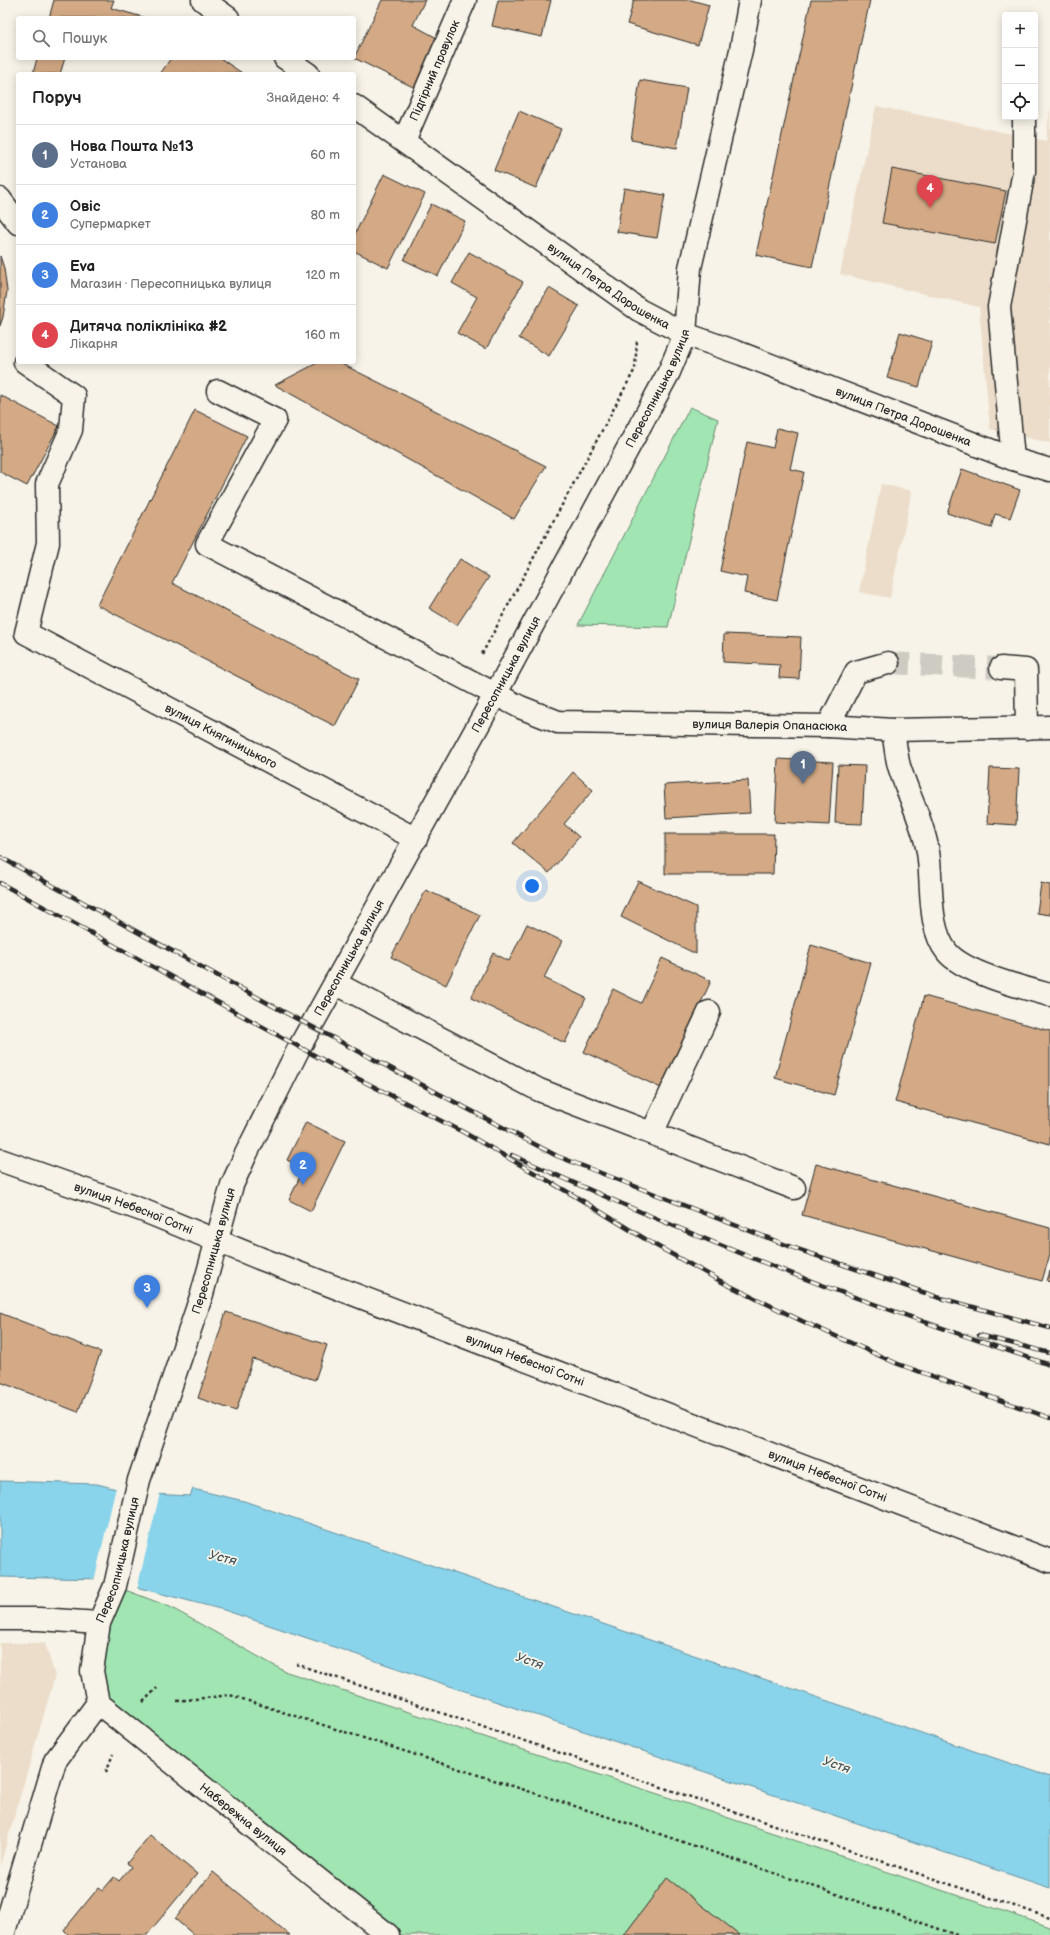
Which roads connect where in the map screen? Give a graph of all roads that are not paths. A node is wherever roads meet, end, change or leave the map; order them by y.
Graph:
1 (465, 0) edge
2 (750, 0) edge
3 (288, 60) edge
4 (305, 72) edge
5 (356, 107) edge
6 (1024, 120) edge
7 (404, 141) junction
8 (0, 199) edge
9 (16, 220) edge
10 (685, 334) junction
11 (28, 364) edge
12 (218, 391) dead end
13 (1013, 458) junction
14 (1050, 470) edge
15 (888, 663) tunnel mouth
16 (1001, 668) tunnel mouth
17 (495, 695) junction
18 (828, 726) junction
19 (1050, 727) edge
20 (1027, 728) junction
21 (892, 730) junction
22 (416, 838) junction
23 (335, 983) junction
24 (1050, 995) edge
25 (710, 1012) dead end
26 (652, 1133) junction
27 (0, 1160) edge
28 (794, 1188) dead end
29 (215, 1241) junction
30 (1050, 1561) edge
31 (0, 1619) edge
32 (99, 1623) junction
33 (98, 1703) junction
34 (2, 1935) edge
35 (388, 1935) edge

1 - 7 street, Підгірний провулок
2 - 10 street, Пересопницька вулиця
3 - 4 street
5 - 7 street, вулиця Петра Дорошенка
6 - 13 street
7 - 10 street, вулиця Петра Дорошенка
8 - 9 street
10 - 13 street, вулиця Петра Дорошенка
10 - 17 street, Пересопницька вулиця
11 - 22 street, вулиця Княгиницького
12 - 17 street, вулиця Валерія Опанасюка
13 - 14 street, вулиця Петра Дорошенка
15 - 18 street
16 - 20 street
17 - 18 street, вулиця Валерія Опанасюка
17 - 22 street, Пересопницька вулиця
18 - 21 street, вулиця Валерія Опанасюка
19 - 20 street, вулиця Валерія Опанасюка
20 - 21 street, вулиця Валерія Опанасюка
21 - 24 street
22 - 23 street, Пересопницька вулиця
23 - 26 street
23 - 29 street, Пересопницька вулиця
25 - 26 street
26 - 28 street
27 - 29 street, вулиця Небесної Сотні
29 - 30 street, вулиця Небесної Сотні
29 - 32 street, Пересопницька вулиця
31 - 32 street
32 - 33 street, Пересопницька вулиця
33 - 34 street
33 - 35 street, Набережна вулиця

